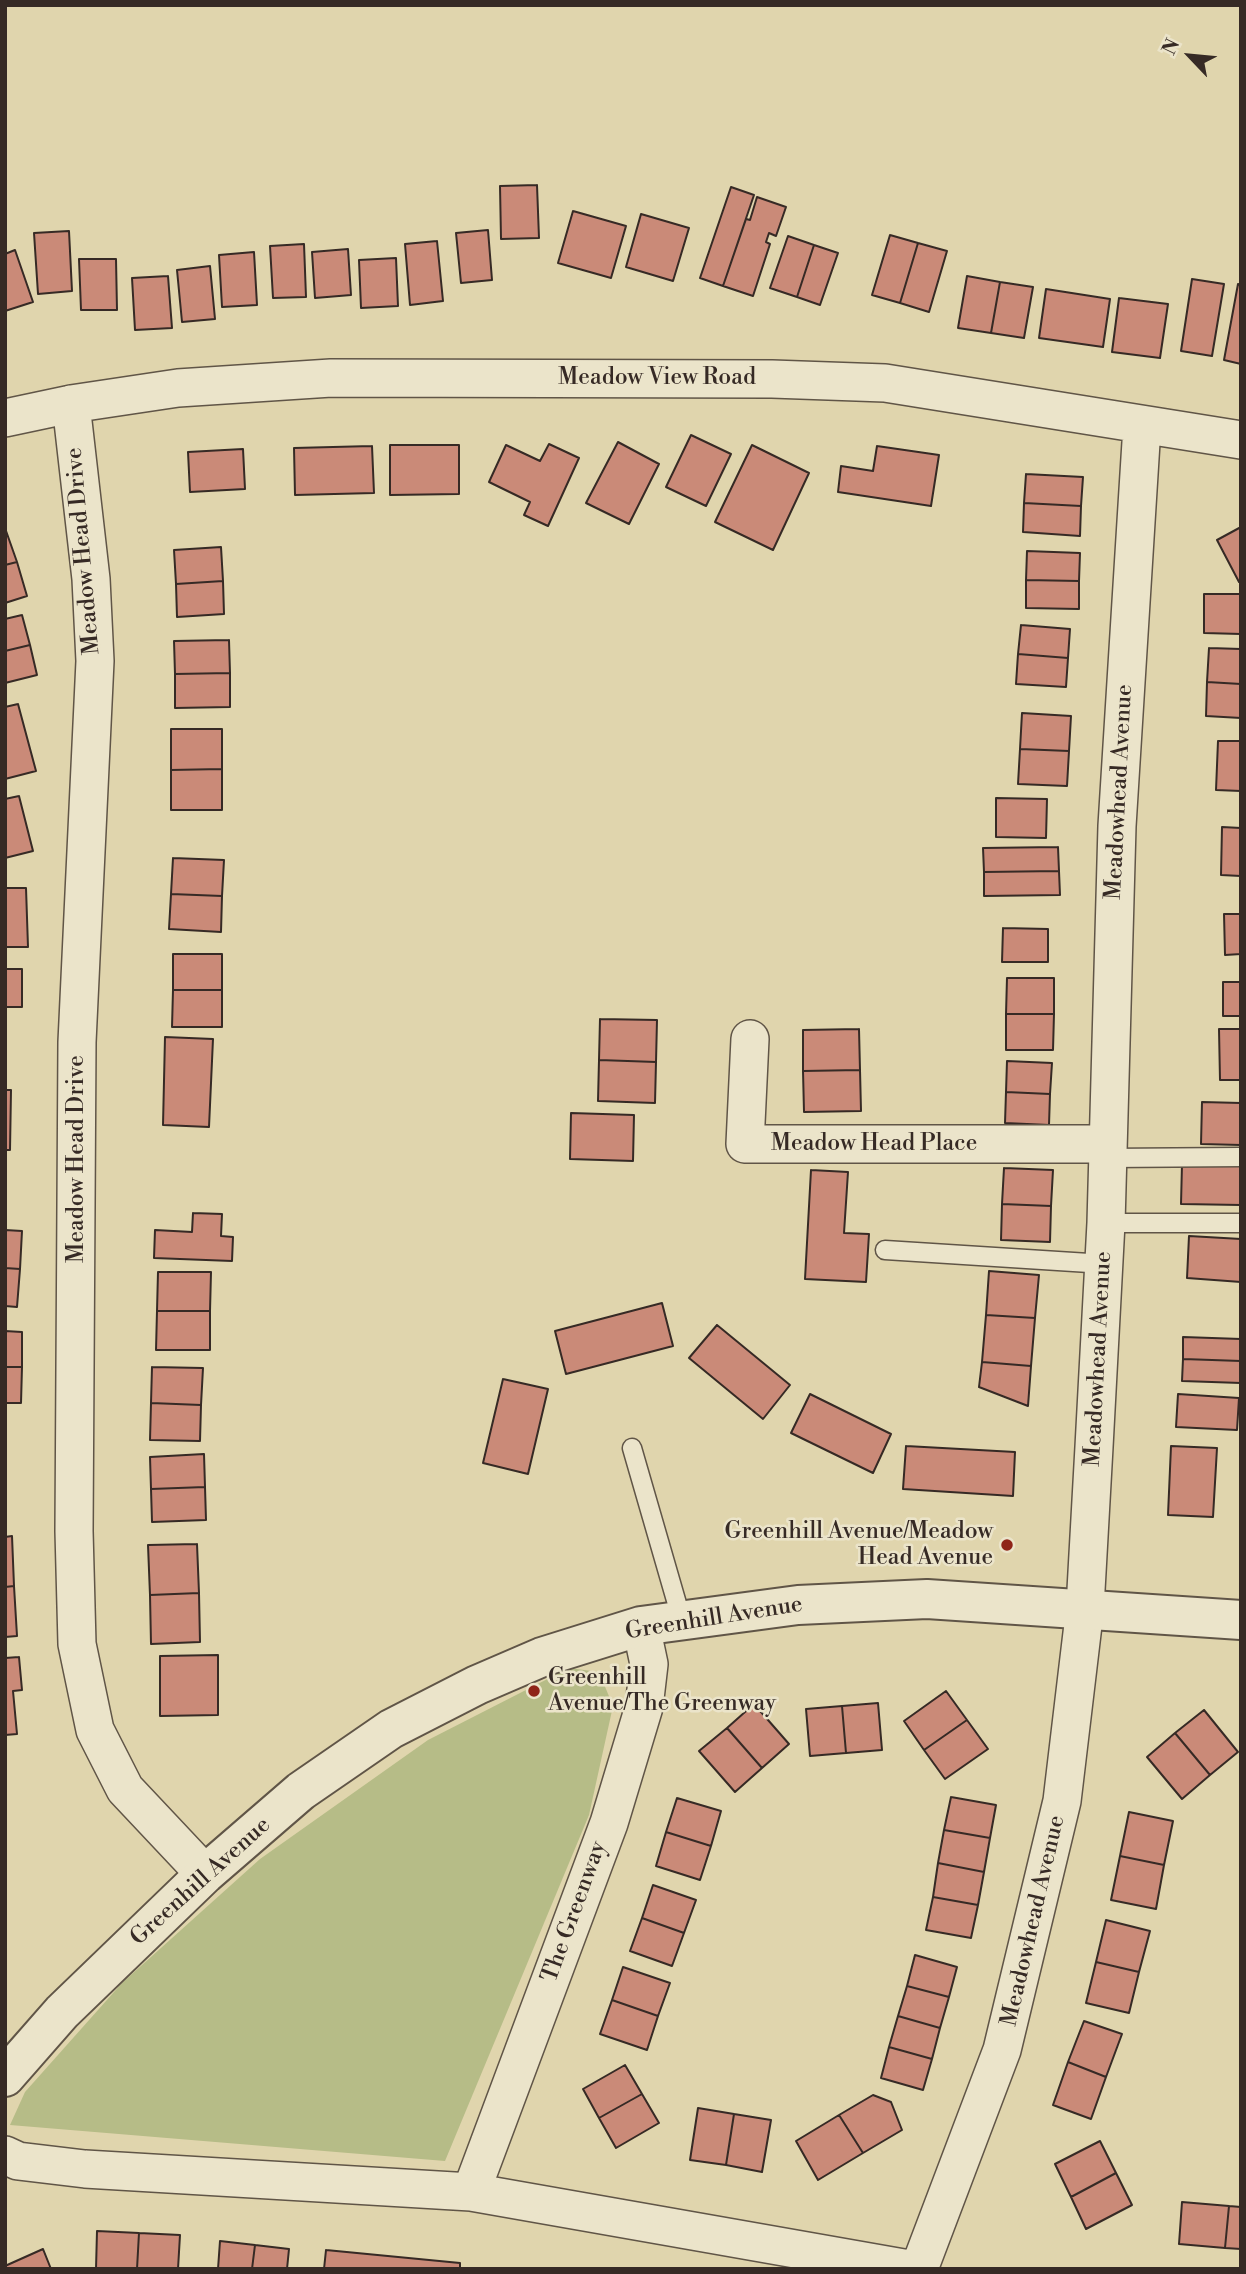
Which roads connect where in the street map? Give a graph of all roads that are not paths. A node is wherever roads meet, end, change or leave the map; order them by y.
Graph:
1 (71, 404) junction
2 (5, 418) edge
3 (1142, 426) junction
4 (1241, 440) edge
5 (750, 1039) dead end
6 (1108, 1151) junction
7 (1241, 1157) edge
8 (1106, 1223) junction
9 (1241, 1223) edge
10 (885, 1250) dead end
11 (1105, 1264) junction
12 (632, 1448) dead end
13 (1085, 1608) junction
14 (1241, 1620) edge
15 (682, 1621) junction
16 (641, 1626) junction
17 (205, 1874) junction
18 (5, 2077) edge
19 (5, 2155) edge
20 (471, 2192) junction
21 (909, 2269) edge
22 (919, 2269) edge

1 - 2 street, Meadow View Road
1 - 3 street, Meadow View Road
1 - 17 street, Meadow Head Drive
3 - 4 street, Meadow View Road
3 - 6 street, Meadowhead Avenue
5 - 6 street, Meadow Head Place
6 - 7 lane
6 - 8 street, Meadowhead Avenue
8 - 9 lane
8 - 11 street, Meadowhead Avenue
10 - 11 lane
11 - 13 street, Meadowhead Avenue
12 - 15 lane
13 - 14 street, Greenhill Avenue
13 - 15 street, Greenhill Avenue
13 - 22 street, Meadowhead Avenue
15 - 16 street, Greenhill Avenue
16 - 17 street, Greenhill Avenue
16 - 20 street, The Greenway
17 - 18 street, Greenhill Avenue
19 - 20 street
20 - 21 street

